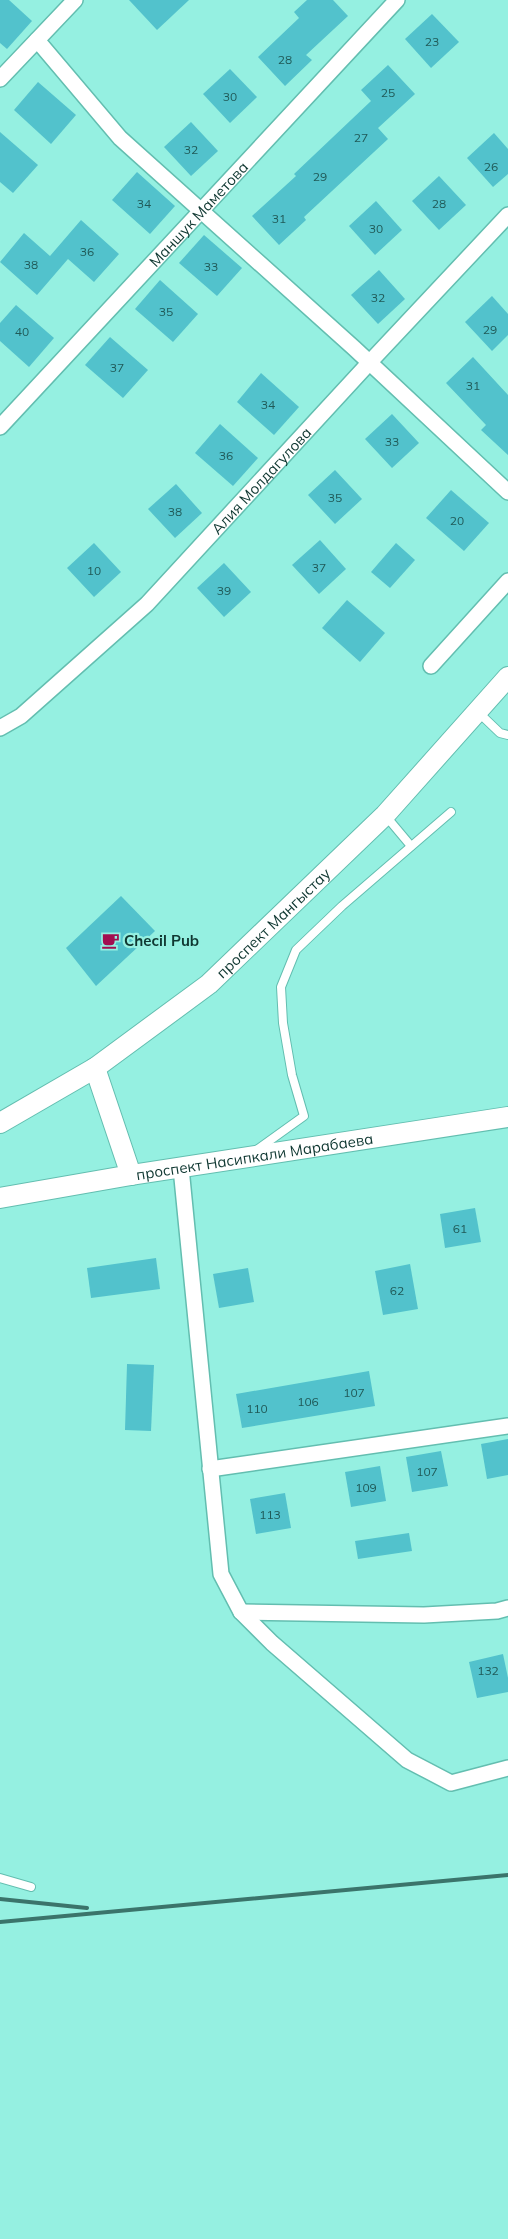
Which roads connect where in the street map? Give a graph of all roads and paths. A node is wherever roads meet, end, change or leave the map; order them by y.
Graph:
1 (75, 0) edge
2 (397, 0) edge
3 (37, 40) junction
4 (0, 79) edge
5 (201, 212) junction
6 (508, 215) edge
7 (369, 363) junction
8 (0, 427) edge
9 (508, 492) edge
10 (508, 581) edge
11 (431, 666) dead end
12 (508, 677) edge
13 (477, 710) junction
14 (0, 728) edge
15 (508, 735) edge
16 (451, 812) dead end
17 (385, 815) junction
18 (411, 846) junction
19 (95, 1068) junction
20 (508, 1117) edge
21 (0, 1123) edge
22 (246, 1158) junction
23 (181, 1168) junction
24 (131, 1175) junction
25 (3, 1201) edge
26 (508, 1426) edge
27 (210, 1469) junction
28 (508, 1608) edge
29 (240, 1612) junction
30 (508, 1768) edge
31 (0, 1878) edge
32 (31, 1887) dead end

1 - 3 street
2 - 5 street, Маншук Маметова
3 - 4 street
3 - 5 street
5 - 7 street
5 - 8 street, Маншук Маметова
6 - 7 street, Алия Молдагулова
7 - 9 street
7 - 14 street, Алия Молдагулова
10 - 11 street
12 - 13 street, проспект Мангыстау
13 - 15 lane
13 - 17 street, проспект Мангыстау
16 - 18 lane
17 - 18 lane
17 - 19 street, проспект Мангыстау
18 - 22 lane
19 - 21 street, проспект Мангыстау
19 - 24 street
20 - 22 street, проспект Насипкали Марабаева
22 - 23 street, проспект Насипкали Марабаева
23 - 24 street, проспект Насипкали Марабаева
23 - 27 street
24 - 25 street, проспект Насипкали Марабаева
26 - 27 street
27 - 29 street
28 - 29 street
29 - 30 street
31 - 32 lane

